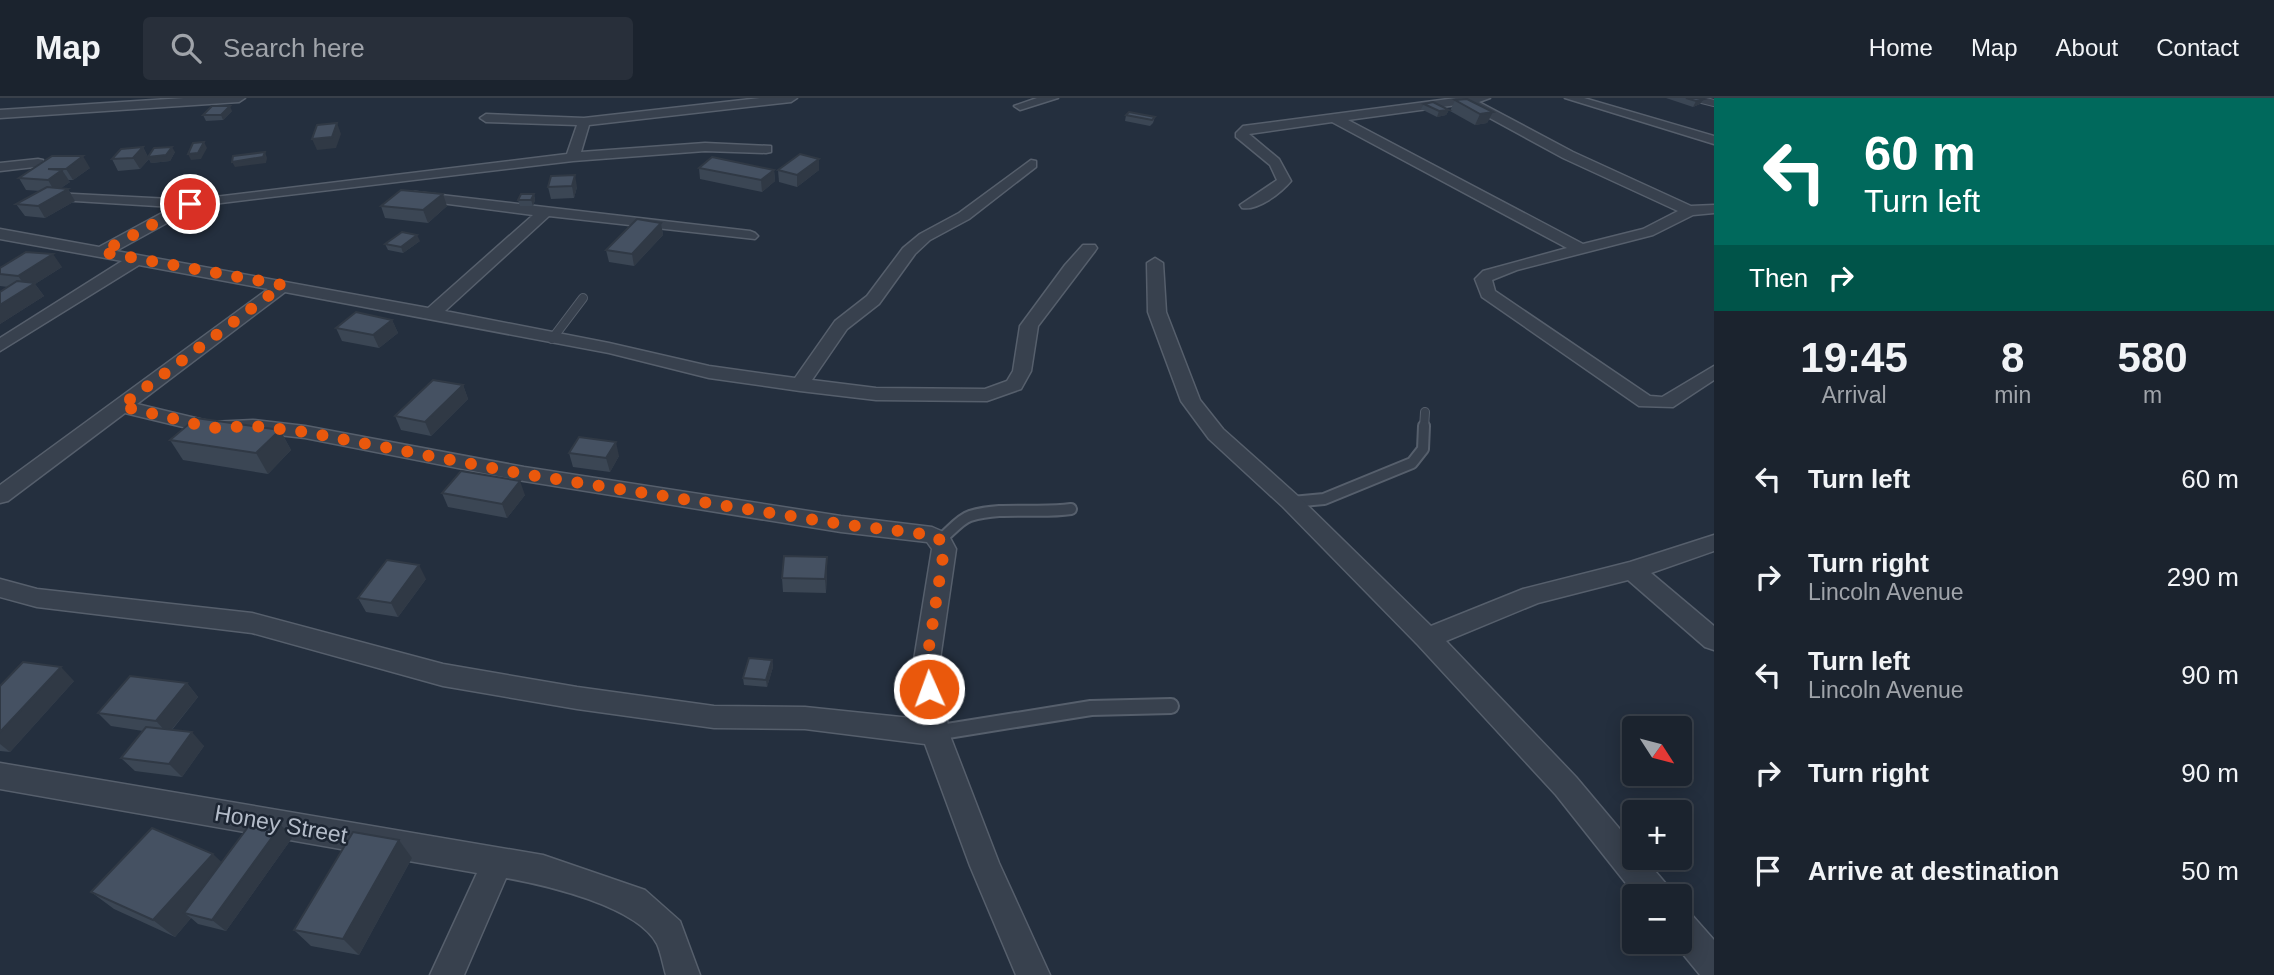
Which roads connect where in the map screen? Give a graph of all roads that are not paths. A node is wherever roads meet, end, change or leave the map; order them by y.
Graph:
1 (239, 98) edge
2 (784, 98) edge
3 (791, 98) edge
4 (1052, 98) edge
5 (1484, 98) edge
6 (1571, 98) edge
7 (1694, 98) edge
8 (1465, 100) junction
9 (1714, 103) edge
10 (1020, 106) dead end
11 (0, 114) edge
12 (1333, 117) junction
13 (486, 118) dead end
14 (584, 122) junction
15 (1714, 140) edge
16 (766, 149) dead end
17 (573, 156) junction
18 (38, 163) edge
19 (1031, 164) dead end
20 (0, 167) edge
21 (321, 187) junction
22 (59, 196) edge
23 (190, 204) junction
24 (1247, 205) dead end
25 (1714, 209) edge
26 (546, 211) junction
27 (1689, 211) junction
28 (0, 234) edge
29 (750, 236) dead end
30 (1089, 248) dead end
31 (1581, 248) junction
32 (102, 252) junction
33 (138, 258) junction
34 (1155, 263) dead end
35 (283, 285) junction
36 (583, 298) dead end
37 (432, 314) junction
38 (552, 339) junction
39 (0, 346) edge
40 (1714, 372) edge
41 (800, 385) junction
42 (121, 406) junction
43 (1425, 412) dead end
44 (0, 496) edge
45 (1291, 502) junction
46 (1072, 509) dead end
47 (940, 540) junction
48 (1714, 543) edge
49 (1632, 570) junction
50 (0, 588) edge
51 (1427, 638) junction
52 (1714, 640) edge
53 (1171, 706) dead end
54 (935, 733) junction
55 (0, 776) edge
56 (498, 861) junction
57 (1646, 884) edge
58 (1692, 939) edge
59 (1714, 966) edge
60 (447, 975) edge
61 (683, 975) edge
62 (1032, 975) edge

1 - 11 street
2 - 3 street
2 - 14 street
4 - 10 street
5 - 8 street
6 - 15 street
7 - 9 lane
8 - 12 street
8 - 27 street
12 - 24 street
12 - 31 street
13 - 14 street
14 - 17 street
16 - 17 street
17 - 21 street
18 - 20 street
19 - 41 street
21 - 23 street
21 - 26 street
22 - 23 street
23 - 32 street
25 - 27 street
26 - 29 street
26 - 37 street
27 - 31 street
28 - 32 street
30 - 41 street
31 - 40 street
32 - 33 street
33 - 35 street
33 - 39 street
34 - 45 street
35 - 37 street
35 - 42 street
36 - 38 lane
37 - 38 street
38 - 41 street
42 - 44 street
42 - 47 street
43 - 45 lane
45 - 51 street
46 - 47 lane
47 - 54 street
48 - 49 street
49 - 51 street
49 - 52 street
50 - 54 street
51 - 57 street
53 - 54 lane
54 - 62 street
55 - 56 street, Honey Street
56 - 60 street
56 - 61 street, Honey Street
58 - 59 street

